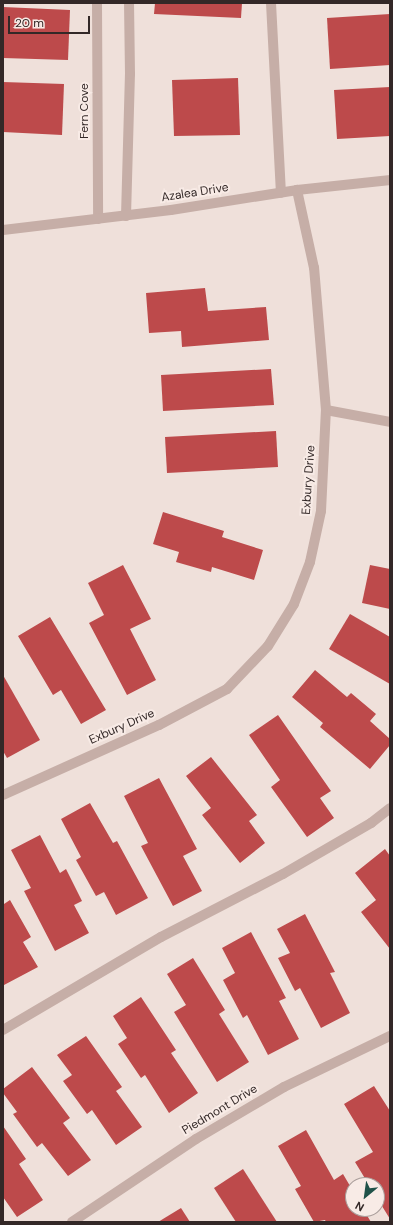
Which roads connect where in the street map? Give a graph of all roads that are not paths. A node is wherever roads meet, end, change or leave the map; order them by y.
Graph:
1 (97, 3) edge
2 (128, 3) edge
3 (271, 3) edge
4 (390, 180) edge
5 (297, 190) junction
6 (281, 193) junction
7 (126, 216) junction
8 (98, 219) junction
9 (3, 230) edge
10 (326, 410) junction
11 (390, 422) edge
12 (3, 795) edge
13 (390, 808) edge
14 (3, 1030) edge
15 (390, 1036) edge
16 (72, 1222) edge

1 - 8 street, Fern Cove
2 - 7 street
3 - 6 street
4 - 5 street, Azalea Drive
5 - 6 street, Azalea Drive
5 - 10 street, Exbury Drive
6 - 7 street, Azalea Drive
7 - 8 street, Azalea Drive
8 - 9 street, Azalea Drive
10 - 11 street
10 - 12 street, Exbury Drive
13 - 14 street
15 - 16 street, Piedmont Drive

